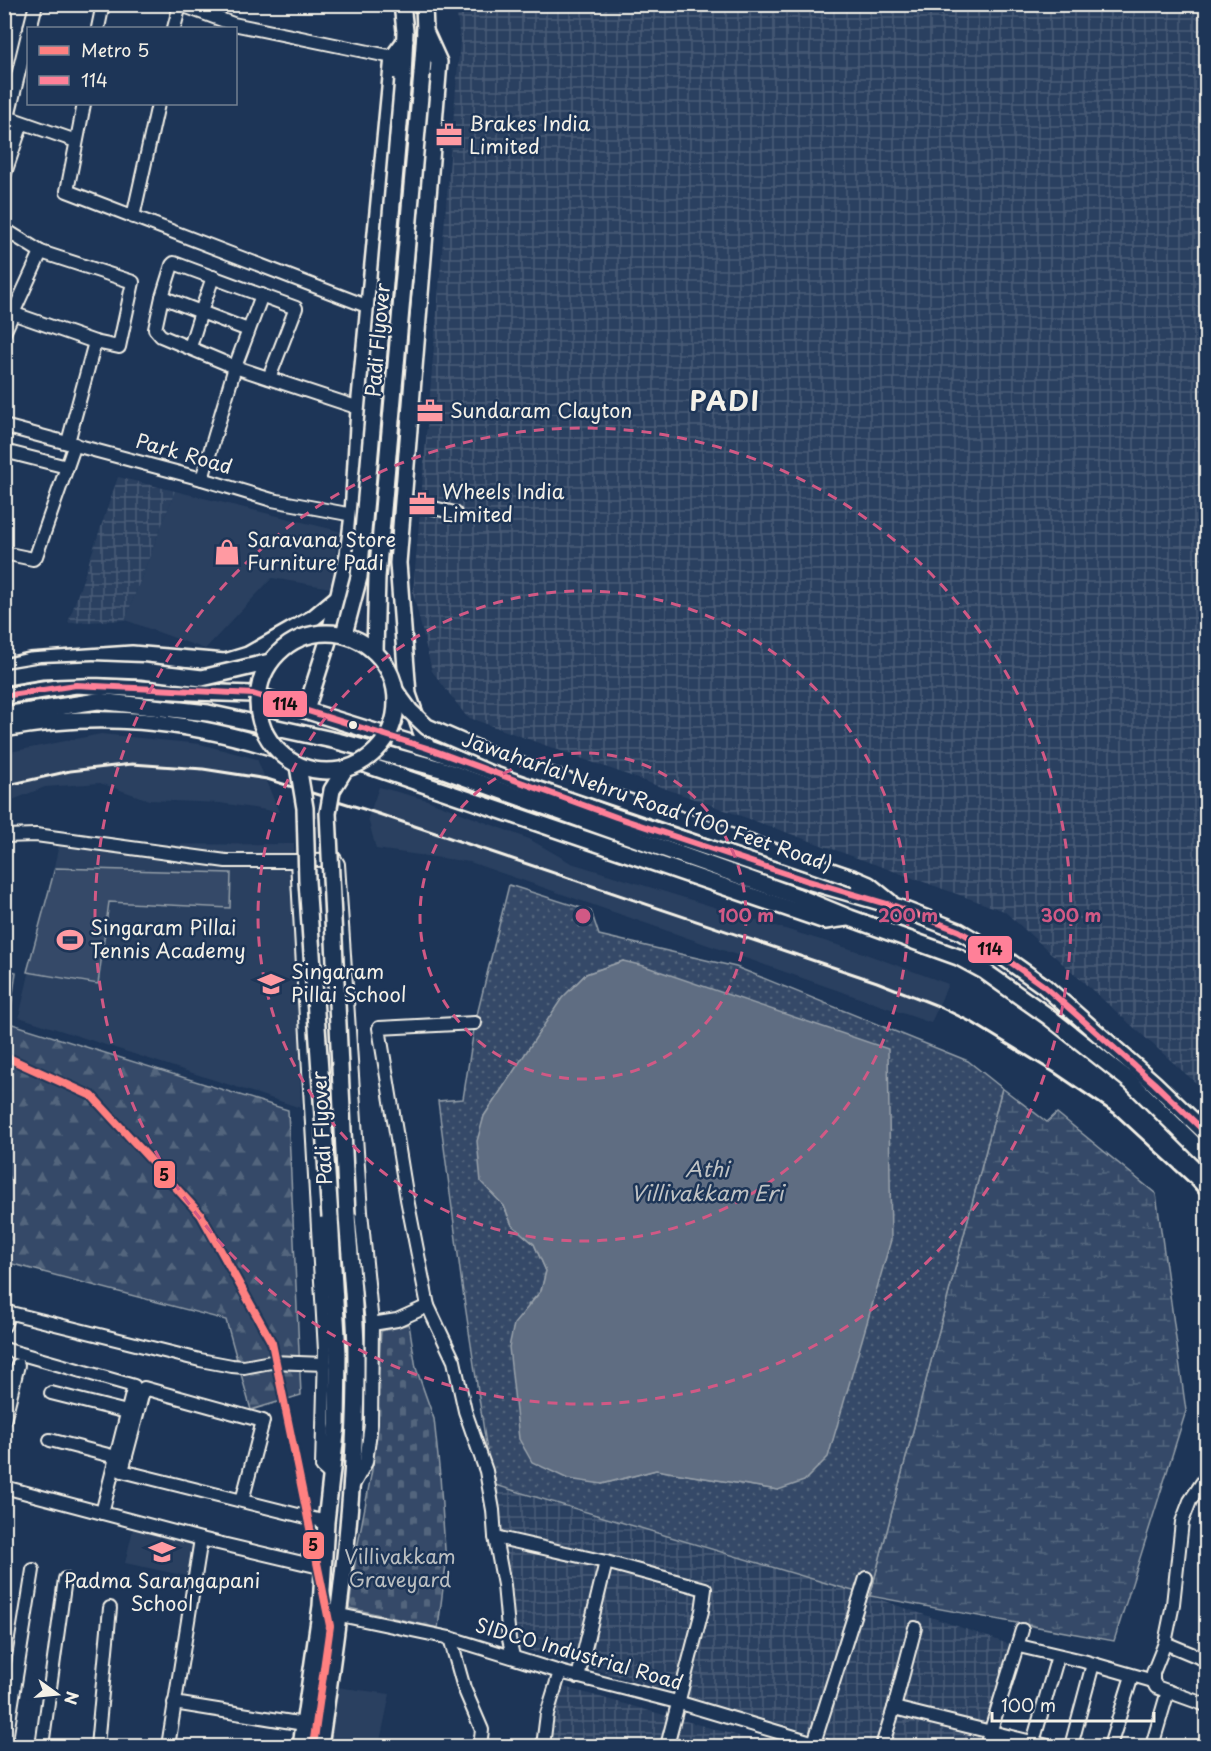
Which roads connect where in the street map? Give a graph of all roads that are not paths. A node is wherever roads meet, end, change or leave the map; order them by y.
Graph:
1 (36, 4) edge
2 (103, 4) edge
3 (402, 4) edge
4 (424, 4) edge
5 (179, 5) edge
6 (30, 27) edge
7 (98, 27) edge
8 (174, 27) edge
9 (425, 32) junction
10 (27, 38) edge
11 (405, 41) junction
12 (393, 57) junction
13 (84, 105) edge
14 (158, 105) edge
15 (6, 116) edge
16 (22, 123) junction
17 (76, 141) junction
18 (4, 176) edge
19 (133, 217) junction
20 (4, 229) edge
21 (41, 252) junction
22 (213, 277) junction
23 (262, 295) junction
24 (162, 297) junction
25 (369, 307) junction
26 (201, 312) junction
27 (12, 313) junction
28 (248, 330) junction
29 (4, 333) edge
30 (95, 342) junction
31 (190, 347) junction
32 (234, 367) junction
33 (269, 378) junction
34 (359, 408) junction
35 (4, 426) edge
36 (72, 443) junction
37 (4, 451) edge
38 (67, 467) junction
39 (202, 479) junction
40 (404, 501) junction
41 (455, 513) dead end
42 (353, 515) junction
43 (4, 553) edge
44 (348, 555) junction
45 (398, 563) junction
46 (337, 598) junction
47 (344, 634) junction
48 (375, 651) junction
49 (178, 658) junction
50 (270, 662) junction
51 (4, 667) edge
52 (4, 677) edge
53 (173, 691) junction
54 (396, 692) junction
55 (4, 696) edge
56 (306, 710) junction
57 (4, 715) edge
58 (4, 729) edge
59 (274, 748) junction
60 (427, 748) junction
61 (361, 763) junction
62 (298, 766) junction
63 (345, 770) junction
64 (4, 836) edge
65 (297, 861) junction
66 (897, 908) junction
67 (850, 918) junction
68 (475, 1023) dead end
69 (1206, 1133) edge
70 (1206, 1156) edge
71 (428, 1306) junction
72 (372, 1324) junction
73 (4, 1326) edge
74 (4, 1349) edge
75 (325, 1364) junction
76 (18, 1365) dead end
77 (51, 1393) dead end
78 (127, 1412) junction
79 (4, 1421) edge
80 (50, 1440) dead end
81 (116, 1457) junction
82 (332, 1476) junction
83 (1206, 1477) edge
84 (4, 1487) edge
85 (351, 1489) junction
86 (242, 1501) junction
87 (102, 1513) junction
88 (326, 1522) junction
89 (495, 1537) junction
90 (201, 1539) junction
91 (606, 1562) junction
92 (324, 1568) junction
93 (33, 1570) dead end
94 (866, 1578) dead end
95 (65, 1579) dead end
96 (321, 1606) junction
97 (110, 1608) dead end
98 (340, 1615) junction
99 (915, 1628) dead end
100 (1022, 1630) dead end
101 (450, 1638) junction
102 (1165, 1643) junction
103 (1018, 1646) junction
104 (513, 1656) junction
105 (1058, 1656) junction
106 (1206, 1660) edge
107 (1093, 1664) junction
108 (560, 1672) junction
109 (1132, 1676) junction
110 (578, 1677) junction
111 (1153, 1682) junction
112 (1168, 1691) junction
113 (677, 1702) junction
114 (174, 1703) junction
115 (1206, 1705) edge
116 (894, 1708) junction
117 (304, 1724) junction
118 (990, 1731) junction
119 (1033, 1742) junction
120 (799, 1743) edge
121 (819, 1745) edge
122 (6, 1746) edge
123 (42, 1746) edge
124 (97, 1746) edge
125 (168, 1746) edge
126 (301, 1746) edge
127 (320, 1746) edge
128 (480, 1746) edge
129 (543, 1746) edge
130 (667, 1746) edge
131 (882, 1746) edge
132 (986, 1746) edge
133 (1048, 1746) edge
134 (1071, 1746) edge
135 (1110, 1746) edge
136 (1152, 1746) edge

1 - 6 street
2 - 7 street
3 - 11 main road, Padi Flyover
4 - 9 main road, Padi Flyover
5 - 8 street
5 - 12 street
9 - 40 main road
9 - 48 main road, Padi Flyover, bridge
10 - 15 street
11 - 12 main road
11 - 47 main road, Padi Flyover, bridge
12 - 25 main road
13 - 17 street
14 - 19 street
15 - 16 street
16 - 17 street
16 - 18 street
17 - 19 street
19 - 25 street
20 - 21 street
21 - 27 street
21 - 30 street
22 - 23 street
22 - 24 street
22 - 26 street
23 - 28 street
23 - 33 street
24 - 26 street
24 - 31 street
25 - 34 main road
26 - 28 street
26 - 31 street
27 - 29 street
27 - 30 street
28 - 32 street
30 - 36 street
31 - 32 street
32 - 33 street
32 - 39 street
33 - 34 street
34 - 42 main road
35 - 36 street, Park Road
36 - 38 street
36 - 39 street, Park Road
37 - 38 street
38 - 43 street
39 - 42 street, Park Road
40 - 41 street
40 - 45 main road
42 - 44 main road
44 - 45 main road
44 - 46 main road
45 - 60 main road
46 - 49 main road
46 - 56 main road
47 - 48 main road, bridge
47 - 50 main road, bridge
48 - 54 main road, bridge
49 - 51 main road
49 - 53 main road
50 - 52 main road, bridge
50 - 59 main road, bridge
53 - 55 main road, Jawaharlal Nehru Road (100 Feet Road)
53 - 56 main road, Jawaharlal Nehru Road (100 Feet Road)
54 - 61 main road, bridge
54 - 66 main road, bridge
56 - 60 main road, Jawaharlal Nehru Road (100 Feet Road)
57 - 67 main road, Jawaharlal Nehru Road (100 Feet Road)
58 - 59 main road
59 - 62 main road, bridge
60 - 66 main road, Jawaharlal Nehru Road (100 Feet Road)
61 - 63 main road, bridge
61 - 67 main road
62 - 63 main road, bridge
62 - 82 main road, Padi Flyover, bridge
63 - 85 main road, Padi Flyover, bridge
64 - 65 street
65 - 72 street
65 - 75 street
66 - 69 main road, Jawaharlal Nehru Road (100 Feet Road)
67 - 70 main road, Jawaharlal Nehru Road (100 Feet Road)
68 - 71 street
71 - 72 street
71 - 89 street
72 - 85 street
73 - 75 street
74 - 78 street
75 - 82 street
76 - 79 street
77 - 78 street
78 - 81 street
80 - 81 street
81 - 87 street
82 - 88 main road, Padi Flyover
83 - 102 street
84 - 87 street
85 - 98 main road, Padi Flyover
86 - 86 street
86 - 88 street
87 - 90 street
88 - 92 main road, Padi Flyover
89 - 91 street
89 - 104 street
90 - 92 street
90 - 114 street
91 - 110 street
91 - 113 street
92 - 96 main road, Padi Flyover
93 - 122 street
94 - 121 street
95 - 123 street
96 - 98 street, SIDCO Industrial Road
96 - 117 main road, Padi Flyover
97 - 124 street
98 - 101 street, SIDCO Industrial Road
98 - 127 main road, Padi Flyover
99 - 116 street
100 - 103 street
101 - 104 street, SIDCO Industrial Road
101 - 128 street
102 - 106 street
102 - 111 street
103 - 105 street
103 - 118 street
104 - 108 street, SIDCO Industrial Road
105 - 107 street
105 - 119 street
107 - 109 street
107 - 134 street
108 - 110 street, SIDCO Industrial Road
108 - 129 street
109 - 111 street
109 - 135 street
110 - 113 street, SIDCO Industrial Road
111 - 112 street
112 - 115 street
112 - 136 street
113 - 120 street, SIDCO Industrial Road
113 - 130 street
114 - 117 street
114 - 125 street
116 - 118 street
116 - 131 street
117 - 126 main road, Padi Flyover
118 - 119 street
118 - 132 street
119 - 133 street
120 - 121 street, SIDCO Industrial Road

